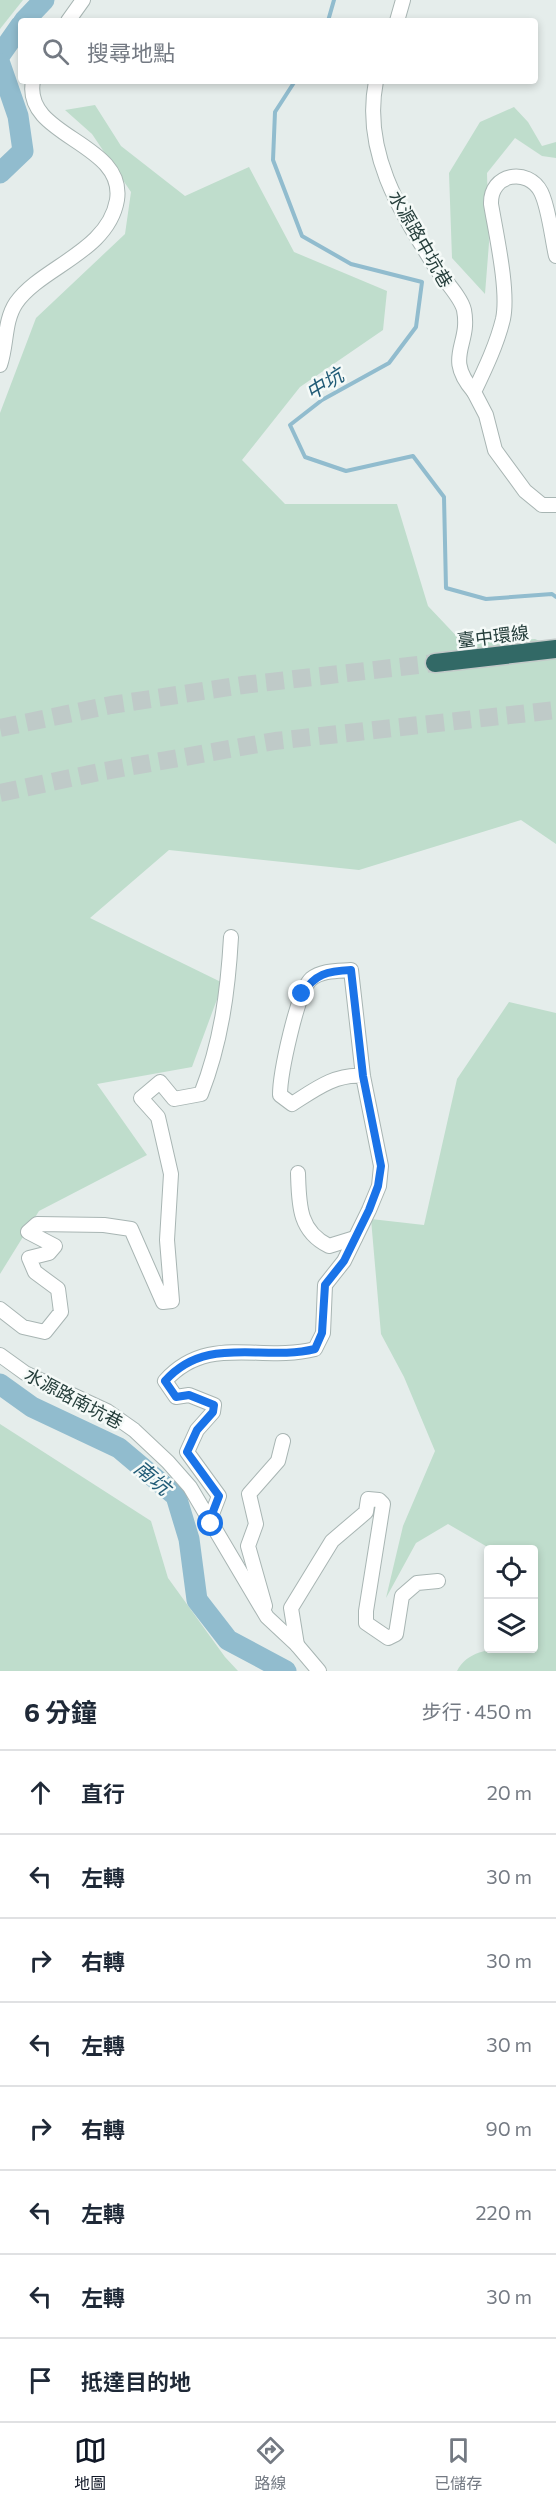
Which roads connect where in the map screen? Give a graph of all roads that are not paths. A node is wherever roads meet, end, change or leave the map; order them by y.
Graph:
1 (83, 0) edge
2 (403, 0) edge
3 (70, 18) edge
4 (398, 18) edge
5 (33, 84) edge
6 (376, 84) edge
7 (556, 256) edge
8 (0, 365) edge
9 (474, 392) junction
10 (556, 505) edge
11 (556, 649) edge
12 (435, 663) tunnel mouth
13 (231, 937) dead end
14 (363, 1076) junction
15 (298, 1173) dead end
16 (355, 1238) junction
17 (0, 1309) edge
18 (0, 1355) edge
19 (284, 1441) dead end
20 (209, 1522) junction
21 (438, 1581) dead end
22 (267, 1617) junction
23 (297, 1645) junction
24 (319, 1671) edge

1 - 3 street
2 - 4 street
5 - 8 street
6 - 9 street, 水源路中坑巷
7 - 9 street
9 - 10 street, 水源路中坑巷
11 - 12 highway, 臺中環線
13 - 17 street
14 - 14 street
14 - 16 street
15 - 16 street
16 - 20 street
18 - 20 street, 水源路南坑巷
19 - 22 street
20 - 22 street, 水源路南坑巷
21 - 23 street
22 - 23 street, 水源路南坑巷
23 - 24 street, 水源路南坑巷

